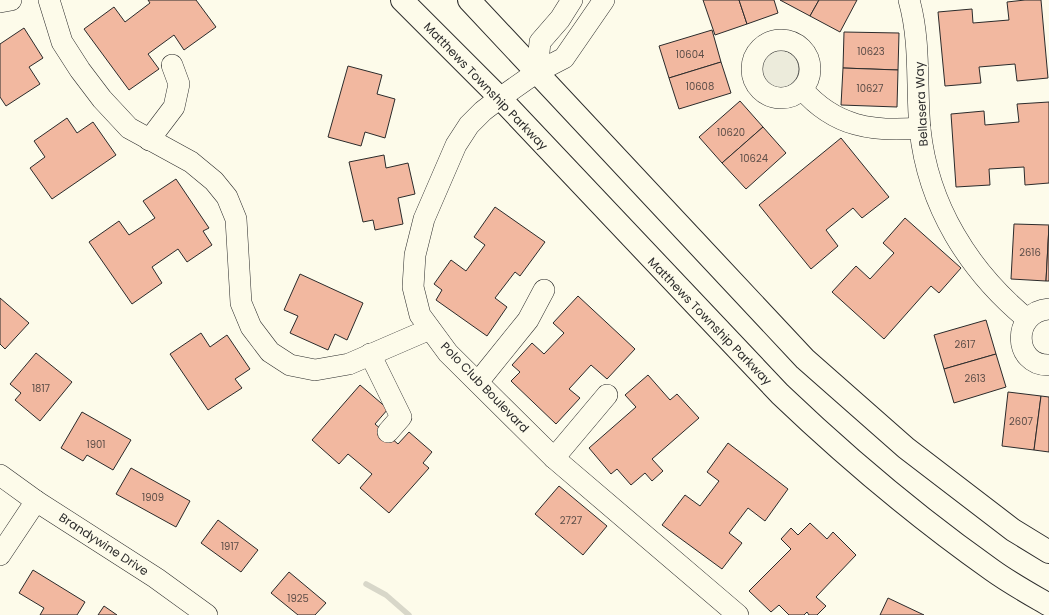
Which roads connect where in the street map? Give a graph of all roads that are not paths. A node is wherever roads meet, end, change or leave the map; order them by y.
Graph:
1 (11, 0) edge
2 (49, 0) edge
3 (402, 0) edge
4 (469, 0) edge
5 (572, 0) edge
6 (604, 0) edge
7 (909, 0) edge
8 (0, 2) edge
9 (172, 65) dead end
10 (537, 72) junction
11 (802, 89) dead end
12 (500, 98) junction
13 (920, 128) junction
14 (149, 140) junction
15 (544, 290) dead end
16 (1049, 309) edge
17 (1027, 320) junction
18 (430, 329) junction
19 (370, 354) junction
20 (1049, 365) edge
21 (478, 382) junction
22 (607, 395) dead end
23 (388, 432) dead end
24 (554, 458) junction
25 (0, 475) edge
26 (36, 501) junction
27 (1049, 552) edge
28 (0, 555) edge
29 (1049, 605) edge
30 (207, 615) edge
31 (738, 615) edge

1 - 8 street
2 - 14 street
3 - 12 main road, Matthews Township Parkway
4 - 10 main road
5 - 10 street
6 - 10 street, Polo Club Boulevard
7 - 13 street, Bellasera Way
9 - 14 street
10 - 12 street, Polo Club Boulevard
10 - 27 main road
11 - 13 street
12 - 18 street, Polo Club Boulevard
12 - 29 main road, Matthews Township Parkway
13 - 17 street, Bellasera Way
14 - 19 street
15 - 21 street
16 - 17 street
17 - 20 street
18 - 19 street
18 - 21 street, Polo Club Boulevard
19 - 23 street
21 - 24 street, Polo Club Boulevard
22 - 24 street
24 - 31 street, Polo Club Boulevard
25 - 26 street, Brandywine Drive
26 - 28 street
26 - 30 street, Brandywine Drive

